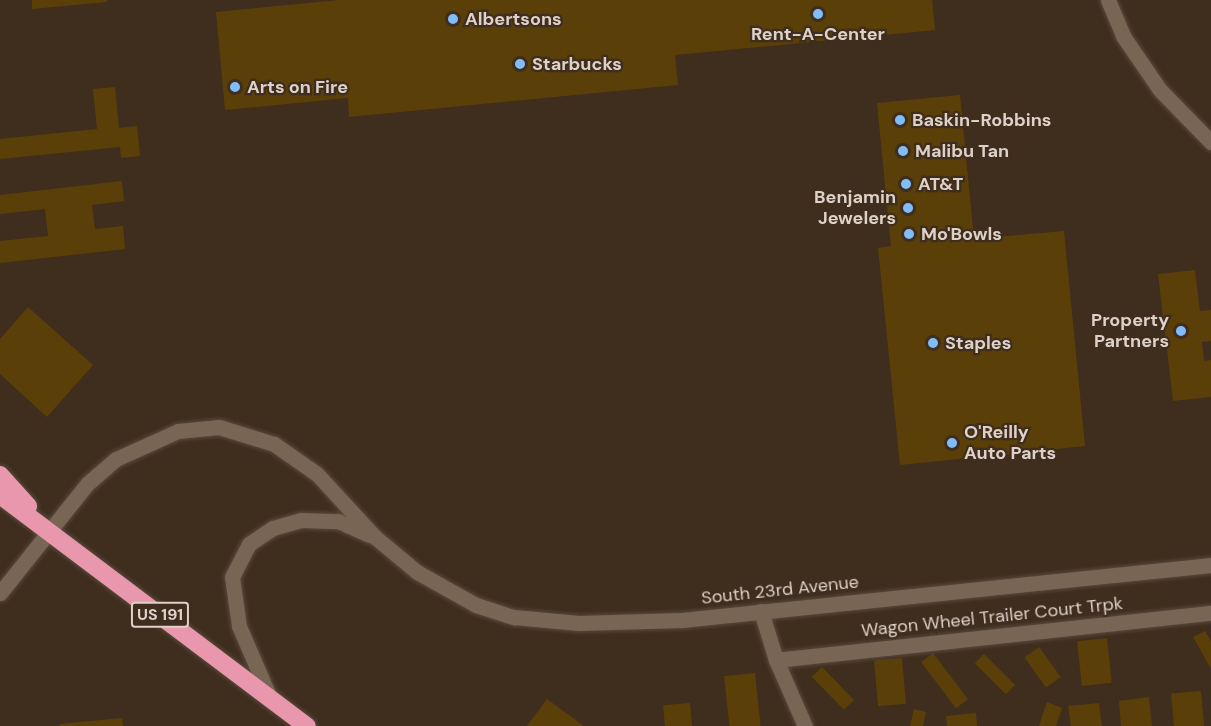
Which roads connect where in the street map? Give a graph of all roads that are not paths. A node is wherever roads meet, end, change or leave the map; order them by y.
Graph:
1 (1108, 0) edge
2 (1211, 142) edge
3 (0, 475) edge
4 (0, 495) edge
5 (50, 532) junction
6 (375, 537) junction
7 (1211, 565) edge
8 (0, 593) edge
9 (761, 611) junction
10 (1211, 613) edge
11 (776, 660) junction
12 (270, 698) junction
13 (307, 726) edge
14 (805, 726) edge

1 - 2 street
3 - 5 highway, US 191
4 - 5 highway, US 191
5 - 6 street, South 23rd Avenue
5 - 8 street, South 23rd Avenue
5 - 12 highway, US 191
6 - 9 street, South 23rd Avenue
6 - 12 street, South 23rd Avenue
7 - 9 street, South 23rd Avenue
9 - 11 street
10 - 11 street, Wagon Wheel Trailer Court Trpk
11 - 14 street
12 - 13 highway, US 191

